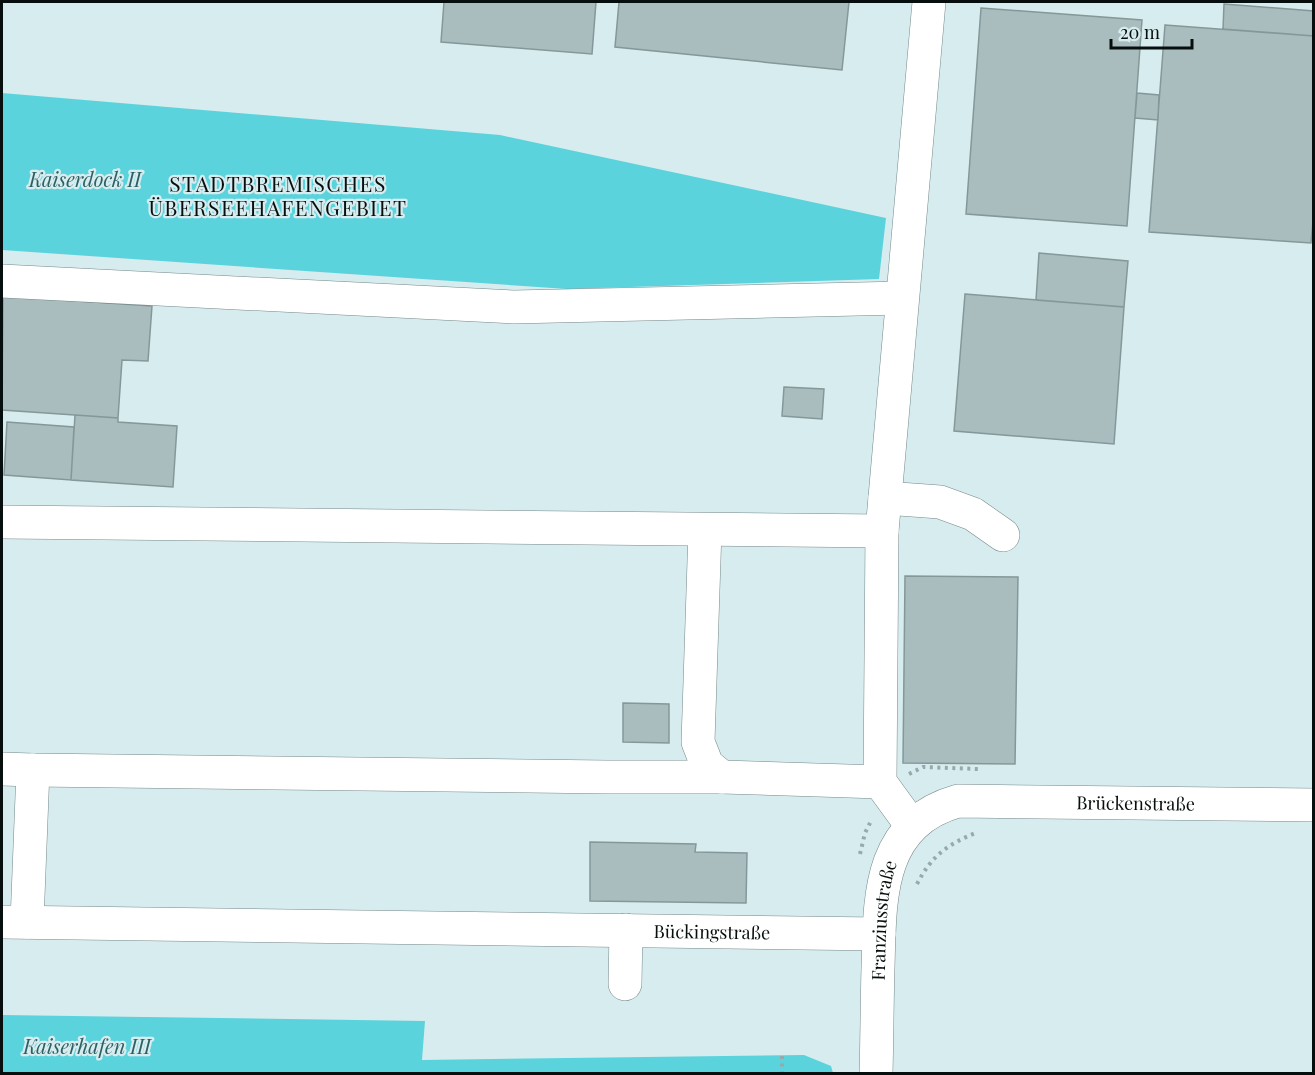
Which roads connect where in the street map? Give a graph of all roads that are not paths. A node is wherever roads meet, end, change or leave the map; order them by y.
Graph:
1 (929, 2) edge
2 (2, 281) edge
3 (902, 298) junction
4 (885, 498) junction
5 (2, 522) edge
6 (705, 530) junction
7 (882, 531) junction
8 (1003, 535) dead end
9 (17, 769) edge
10 (722, 777) junction
11 (880, 782) junction
12 (958, 801) joint
13 (1314, 804) edge
14 (912, 826) junction
15 (14, 922) edge
16 (626, 930) junction
17 (879, 934) junction
18 (626, 984) dead end
19 (876, 1074) edge

1 - 3 main road
2 - 3 main road
3 - 4 main road
4 - 7 main road
4 - 8 main road
5 - 6 main road
6 - 7 main road
6 - 10 main road
7 - 11 main road
9 - 10 main road
9 - 15 main road
10 - 11 main road
11 - 14 main road
12 - 13 main road, Brückenstraße
12 - 14 main road, Franziusstraße
14 - 17 main road, Franziusstraße
15 - 16 main road, Bückingstraße
16 - 17 main road, Bückingstraße
16 - 18 main road
17 - 19 main road, Franziusstraße

